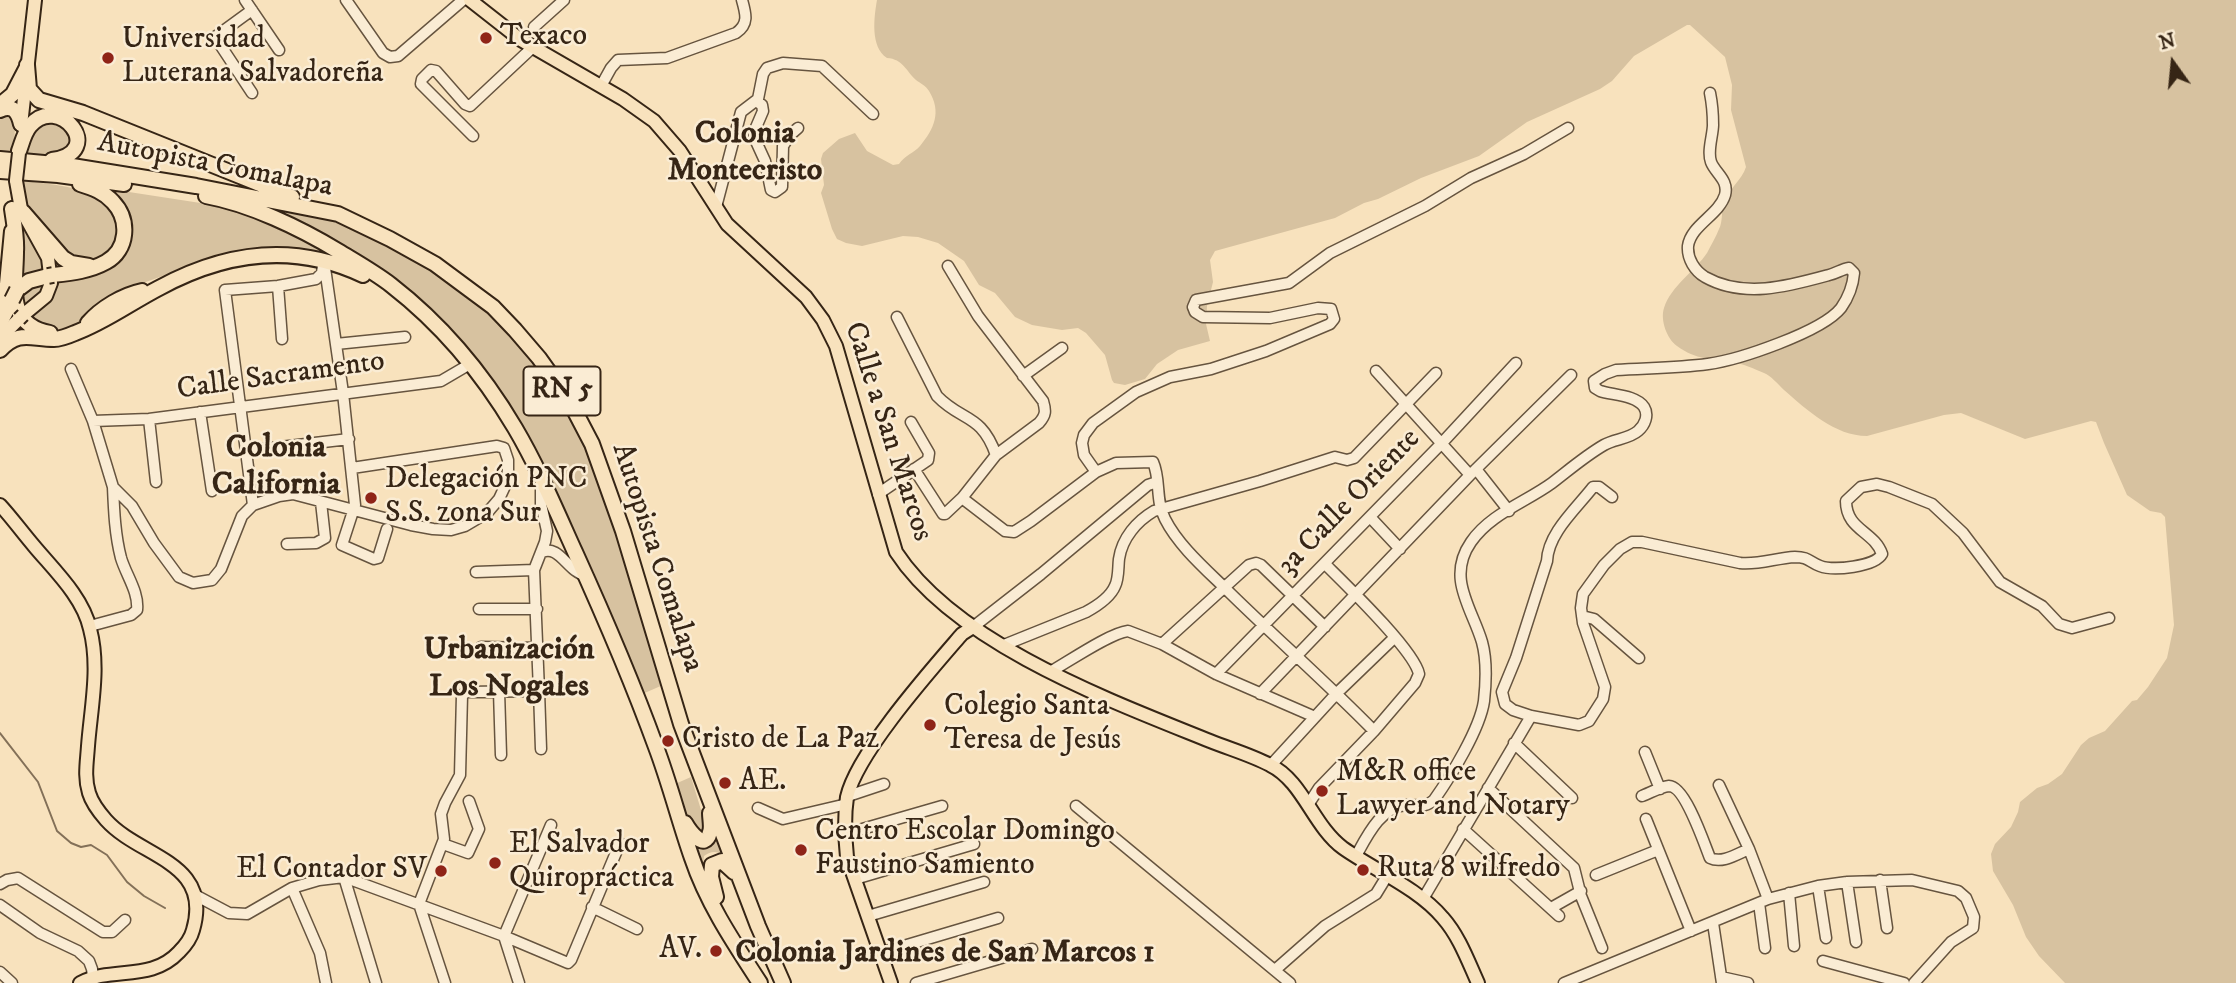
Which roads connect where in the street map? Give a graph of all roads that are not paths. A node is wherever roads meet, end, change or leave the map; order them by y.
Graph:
1 (35, 0) edge
2 (245, 0) edge
3 (346, 0) edge
4 (463, 0) edge
5 (470, 0) edge
6 (564, 0) edge
7 (742, 0) edge
8 (251, 10) junction
9 (534, 27) dead end
10 (533, 47) junction
11 (279, 50) dead end
12 (27, 65) junction
13 (601, 86) junction
14 (252, 93) dead end
15 (1710, 93) dead end
16 (756, 100) junction
17 (0, 108) edge
18 (873, 114) dead end
19 (22, 124) junction
20 (798, 128) dead end
21 (1568, 128) dead end
22 (473, 136) dead end
23 (19, 152) junction
24 (0, 159) edge
25 (35, 167) junction
26 (0, 171) edge
27 (716, 207) junction
28 (18, 210) junction
29 (338, 214) junction
30 (324, 261) junction
31 (97, 265) junction
32 (948, 266) dead end
33 (278, 286) junction
34 (156, 289) junction
35 (142, 298) junction
36 (10, 299) edge
37 (424, 313) junction
38 (897, 317) dead end
39 (0, 323) edge
40 (87, 324) junction
41 (405, 337) dead end
42 (0, 338) edge
43 (282, 339) dead end
44 (337, 344) junction
45 (1062, 348) dead end
46 (0, 350) edge
47 (1516, 363) dead end
48 (470, 364) junction
49 (71, 369) dead end
50 (1376, 371) dead end
51 (1436, 373) dead end
52 (1571, 375) dead end
53 (1023, 376) junction
54 (343, 393) junction
55 (1407, 404) junction
56 (239, 408) junction
57 (200, 412) junction
58 (149, 419) junction
59 (93, 421) junction
60 (911, 422) dead end
61 (349, 439) junction
62 (1441, 444) junction
63 (246, 451) junction
64 (996, 455) junction
65 (352, 468) junction
66 (914, 469) junction
67 (1096, 472) junction
68 (1473, 472) junction
69 (541, 479) junction
70 (156, 482) dead end
71 (1157, 482) junction
72 (113, 487) junction
73 (212, 491) dead end
74 (878, 494) junction
75 (1612, 497) dead end
76 (962, 498) junction
77 (321, 502) junction
78 (0, 505) edge
79 (253, 505) junction
80 (1161, 509) junction
81 (353, 510) junction
82 (1509, 511) junction
83 (1370, 517) junction
84 (387, 529) dead end
85 (287, 544) dead end
86 (1400, 549) junction
87 (542, 552) junction
88 (1325, 564) junction
89 (534, 570) junction
90 (476, 572) dead end
91 (585, 575) junction
92 (1224, 587) junction
93 (1356, 595) junction
94 (1294, 596) junction
95 (479, 609) dead end
96 (537, 609) junction
97 (1582, 616) junction
98 (2109, 618) dead end
99 (90, 626) junction
100 (973, 626) junction
101 (1264, 626) junction
102 (1325, 626) junction
103 (1394, 638) junction
104 (1162, 644) junction
105 (1004, 645) junction
106 (481, 647) dead end
107 (538, 648) junction
108 (1296, 657) junction
109 (1639, 657) dead end
110 (1050, 672) junction
111 (1216, 674) junction
112 (499, 691) junction
113 (539, 691) junction
114 (1337, 693) junction
115 (1261, 694) junction
116 (1531, 716) junction
117 (1315, 717) junction
118 (1374, 731) junction
119 (1514, 743) junction
120 (541, 749) dead end
121 (1645, 752) dead end
122 (501, 755) dead end
123 (1271, 765) junction
124 (884, 784) dead end
125 (1720, 785) dead end
126 (1488, 788) junction
127 (1661, 789) junction
128 (1642, 796) dead end
129 (1573, 798) dead end
130 (847, 800) junction
131 (469, 801) dead end
132 (709, 802) junction
133 (1308, 805) junction
134 (676, 806) junction
135 (942, 806) dead end
136 (1076, 806) dead end
137 (758, 808) dead end
138 (1646, 819) dead end
139 (551, 825) dead end
140 (1462, 830) junction
141 (845, 834) junction
142 (620, 842) dead end
143 (974, 844) dead end
144 (442, 846) junction
145 (1749, 849) junction
146 (1658, 850) junction
147 (1356, 856) junction
148 (1596, 875) dead end
149 (1387, 876) junction
150 (344, 877) junction
151 (855, 879) junction
152 (1880, 880) junction
153 (1847, 881) junction
154 (984, 882) dead end
155 (0, 884) edge
156 (1818, 886) junction
157 (292, 888) junction
158 (1581, 891) junction
159 (1789, 893) junction
160 (195, 895) junction
161 (748, 898) junction
162 (1423, 899) junction
163 (1763, 901) junction
164 (419, 904) junction
165 (0, 905) edge
166 (592, 907) junction
167 (868, 916) junction
168 (998, 918) dead end
169 (125, 920) dead end
170 (1713, 923) junction
171 (1887, 928) dead end
172 (637, 929) dead end
173 (1691, 932) junction
174 (728, 933) junction
175 (504, 936) junction
176 (1826, 938) dead end
177 (1856, 942) dead end
178 (1794, 946) dead end
179 (1602, 948) dead end
180 (1765, 948) dead end
181 (1032, 949) dead end
182 (880, 953) junction
183 (1823, 961) dead end
184 (1275, 970) junction
185 (0, 972) edge
186 (93, 977) junction
187 (1721, 980) edge
188 (12, 983) edge
189 (80, 983) edge
190 (327, 983) edge
191 (376, 983) edge
192 (444, 983) edge
193 (519, 983) edge
194 (760, 983) edge
195 (783, 983) edge
196 (891, 983) edge
197 (916, 983) edge
198 (1290, 983) edge
199 (1478, 983) edge
200 (1564, 983) edge
201 (1748, 983) edge
202 (1903, 983) edge
203 (1914, 983) edge

1 - 12 main road
2 - 8 street
3 - 4 street
5 - 10 main road, Calle a San Marcos
6 - 9 street
7 - 13 street
8 - 11 street
8 - 14 street
10 - 13 main road, Calle a San Marcos
10 - 22 street
12 - 17 highway
12 - 19 main road
12 - 29 highway
13 - 27 main road, Calle a San Marcos
15 - 82 street
16 - 18 street
16 - 20 street
16 - 27 street
17 - 19 highway
19 - 23 main road
21 - 67 street
23 - 25 highway
23 - 28 main road, bridge
24 - 25 highway, Autopista Comalapa / RN 5
25 - 26 highway, Autopista Comalapa / RN 5
25 - 29 highway, Autopista Comalapa / RN 5
25 - 31 highway
25 - 37 highway, Autopista Comalapa / RN 5
27 - 74 main road, Calle a San Marcos
28 - 31 highway
28 - 36 main road
28 - 40 highway
28 - 42 main road
29 - 132 highway, Autopista Comalapa / RN 5
30 - 33 street
30 - 34 highway
30 - 37 highway
30 - 44 street
31 - 36 highway
32 - 53 street
33 - 43 street
33 - 56 street
34 - 35 highway
34 - 40 highway
35 - 40 highway
35 - 46 highway
36 - 39 highway
37 - 48 highway, Autopista Comalapa / RN 5
38 - 64 street
41 - 44 street
44 - 54 street
45 - 53 street
47 - 62 street, 3a Calle Oriente
48 - 54 street, Calle Sacramento
48 - 69 highway, Autopista Comalapa / RN 5
49 - 59 street
50 - 55 street
51 - 55 street
52 - 68 street
53 - 64 street
54 - 56 street, Calle Sacramento
54 - 61 street
55 - 62 street
55 - 80 street
56 - 57 street, Calle Sacramento
56 - 63 street
57 - 58 street, Calle Sacramento
57 - 73 street
58 - 59 street, Calle Sacramento
58 - 70 street
59 - 72 street
60 - 66 street
61 - 63 street
61 - 65 street
62 - 68 street
62 - 83 street, 3a Calle Oriente
63 - 79 street
64 - 76 street
65 - 81 street
65 - 81 street
66 - 74 street
66 - 76 street
67 - 71 street
67 - 76 street
68 - 82 street
68 - 86 street
69 - 87 street
69 - 91 highway, Autopista Comalapa / RN 5
71 - 80 street
71 - 100 street
72 - 79 street
72 - 99 street
74 - 100 main road, Calle a San Marcos
75 - 116 street
77 - 79 street
77 - 81 street
77 - 85 street
78 - 99 main road
80 - 92 street
80 - 105 street
81 - 84 street
82 - 147 street
83 - 86 street
83 - 88 street, 3a Calle Oriente
86 - 93 street
87 - 89 street
87 - 91 street
88 - 93 street
88 - 94 street, 3a Calle Oriente
89 - 90 street
89 - 96 street
91 - 134 highway, Autopista Comalapa / RN 5
92 - 94 street
92 - 101 street
92 - 104 street
93 - 102 street
93 - 103 street
94 - 101 street, 3a Calle Oriente
94 - 102 street
95 - 96 street
96 - 107 street
97 - 98 street
97 - 109 street
97 - 116 street
99 - 160 main road
100 - 105 main road, Calle a San Marcos
100 - 130 main road
101 - 108 street
101 - 111 street, 3a Calle Oriente
102 - 108 street
103 - 114 street
103 - 118 street
104 - 110 street
104 - 111 street
105 - 110 main road, Calle a San Marcos
106 - 107 street
107 - 113 street
108 - 114 street
108 - 115 street
110 - 123 main road, Calle a San Marcos
111 - 115 street
112 - 113 street
112 - 122 street
112 - 144 street
113 - 120 street
114 - 117 street
114 - 118 street
115 - 117 street
116 - 119 street
117 - 123 street
118 - 133 street
119 - 126 street
119 - 129 street
121 - 127 street
123 - 133 main road, Calle a San Marcos
124 - 130 street
125 - 145 street
126 - 140 street
126 - 158 street
127 - 128 street
127 - 145 street
130 - 137 street
130 - 141 main road
131 - 144 street
132 - 134 highway
132 - 161 highway, Autopista Comalapa / RN 5
133 - 147 main road, Calle a San Marcos
134 - 174 highway, Autopista Comalapa / RN 5
135 - 141 street
136 - 184 street
138 - 146 street
139 - 175 street
140 - 158 street
140 - 162 street
141 - 151 main road
142 - 166 street
143 - 151 street
144 - 164 street
145 - 163 street
146 - 148 street
146 - 173 street
147 - 149 main road, Calle a San Marcos
149 - 162 main road, Calle a San Marcos
149 - 184 street
150 - 157 street
150 - 164 street
150 - 191 street
151 - 167 main road
152 - 153 street
152 - 171 street
152 - 203 street
153 - 156 street
153 - 177 street
154 - 167 street
155 - 169 street
156 - 159 street
156 - 176 street
157 - 160 street
157 - 190 street
158 - 179 street
159 - 163 street
159 - 178 street
160 - 186 main road
161 - 174 highway
161 - 195 highway, Autopista Comalapa / RN 5
162 - 199 main road, Calle a San Marcos
163 - 170 street
163 - 180 street
164 - 175 street
164 - 192 street
165 - 186 street
166 - 172 street
166 - 175 street
167 - 182 main road
168 - 182 street
170 - 173 street
170 - 187 street
173 - 200 street
174 - 194 highway, Autopista Comalapa / RN 5
175 - 193 street
181 - 197 street
182 - 196 main road
183 - 202 street
184 - 198 street
185 - 188 street
186 - 189 main road
187 - 201 street

